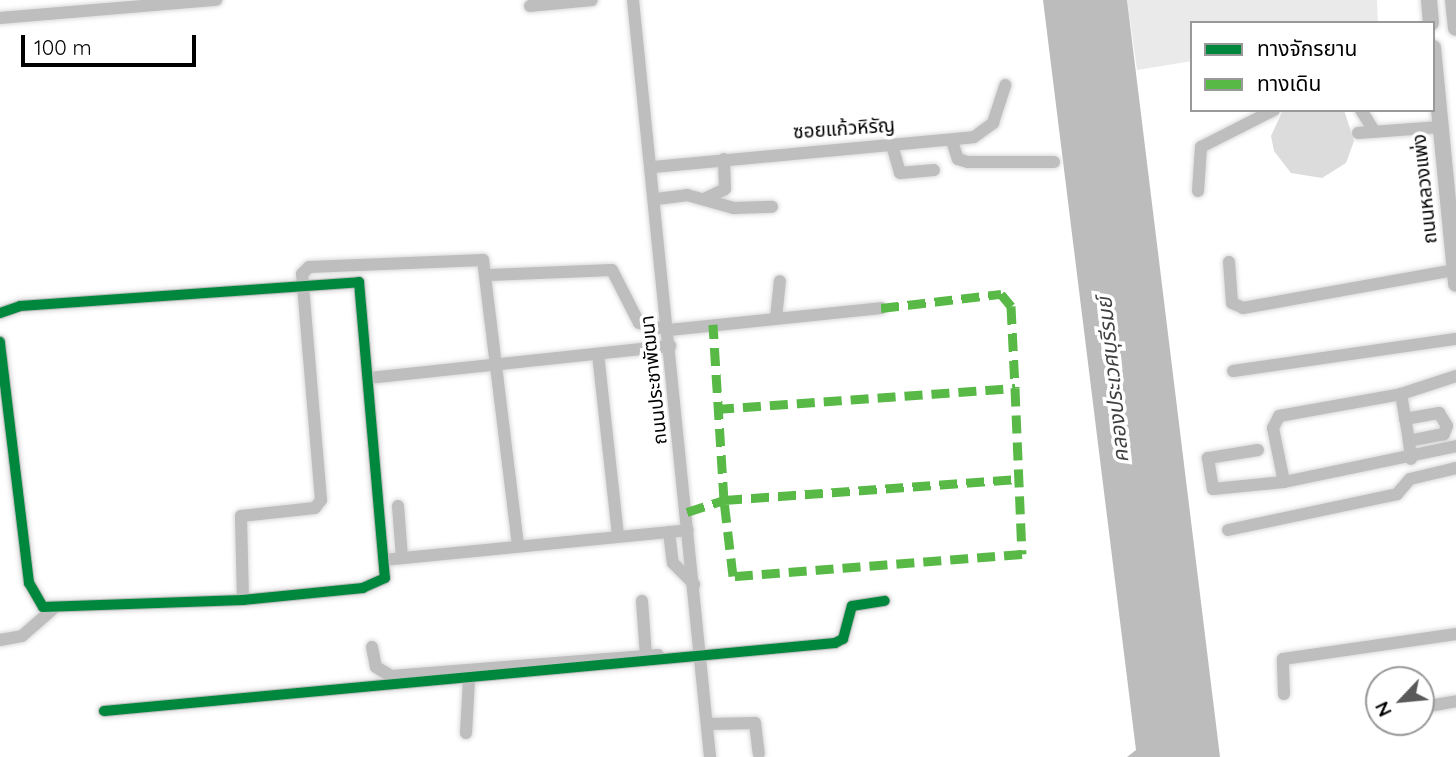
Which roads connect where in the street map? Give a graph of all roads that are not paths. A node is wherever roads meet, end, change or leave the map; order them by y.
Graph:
1 (216, 0) edge
2 (592, 0) edge
3 (633, 0) edge
4 (1429, 0) edge
5 (1453, 0) edge
6 (92, 5) edge
7 (530, 6) dead end
8 (0, 18) edge
9 (1431, 21) edge
10 (1456, 28) edge
11 (1435, 71) edge
12 (1005, 85) dead end
13 (1270, 112) edge
14 (1362, 112) edge
15 (1440, 127) junction
16 (1373, 129) junction
17 (1358, 133) dead end
18 (952, 141) junction
19 (892, 145) junction
20 (724, 159) junction
21 (1055, 162) dead end
22 (653, 167) junction
23 (934, 170) dead end
24 (1198, 191) dead end
25 (656, 199) junction
26 (704, 199) junction
27 (772, 207) dead end
28 (1229, 261) dead end
29 (489, 275) junction
30 (1455, 277) edge
31 (780, 281) dead end
32 (303, 284) junction
33 (881, 308) dead end
34 (0, 313) edge
35 (776, 318) junction
36 (669, 330) junction
37 (1456, 339) edge
38 (0, 342) edge
39 (670, 346) junction
40 (598, 354) junction
41 (499, 364) junction
42 (1233, 371) dead end
43 (1456, 376) edge
44 (369, 378) junction
45 (1401, 394) junction
46 (1405, 419) junction
47 (1409, 441) junction
48 (1456, 446) edge
49 (1258, 450) dead end
50 (1411, 459) junction
51 (1456, 468) edge
52 (1284, 482) junction
53 (398, 506) dead end
54 (688, 530) junction
55 (1228, 530) dead end
56 (669, 532) junction
57 (618, 536) junction
58 (518, 546) junction
59 (402, 558) junction
60 (384, 559) junction
61 (694, 584) junction
62 (243, 600) junction
63 (642, 601) dead end
64 (885, 601) dead end
65 (53, 610) junction
66 (1456, 634) edge
67 (0, 640) edge
68 (372, 647) dead end
69 (646, 656) junction
70 (701, 656) junction
71 (469, 679) junction
72 (1284, 694) dead end
73 (1456, 701) edge
74 (1435, 705) edge
75 (104, 710) dead end
76 (707, 724) junction
77 (466, 733) dead end
78 (759, 754) dead end
79 (710, 757) edge

1 - 6 street
2 - 7 street
3 - 22 street, ถนนประชาพัฒนา
4 - 9 main road
5 - 10 main road
6 - 8 street
11 - 15 main road, ถนนหลวงแพ่ง
12 - 18 street, ซอยแก้วหิรัญ
13 - 24 street
14 - 16 street
15 - 16 street
15 - 30 main road, ถนนหลวงแพ่ง
16 - 17 street
18 - 19 street, ซอยแก้วหิรัญ
18 - 21 street
19 - 20 street, ซอยแก้วหิรัญ
19 - 23 street
20 - 22 street, ซอยแก้วหิรัญ
20 - 26 street
22 - 25 street, ถนนประชาพัฒนา
25 - 26 street
25 - 36 street, ถนนประชาพัฒนา
26 - 27 street
28 - 30 street
29 - 32 street
29 - 36 street
29 - 41 street
31 - 35 street
32 - 34 street
32 - 44 street
32 - 62 street
33 - 35 street
35 - 36 street
36 - 39 street, ถนนประชาพัฒนา
37 - 42 street
38 - 65 street
39 - 40 street
39 - 54 street, ถนนประชาพัฒนา
40 - 41 street
40 - 57 street
41 - 44 street
41 - 58 street
43 - 45 street
44 - 60 street
45 - 46 street
45 - 52 street
46 - 47 street
46 - 47 street
47 - 50 street
48 - 50 street
49 - 52 street
50 - 52 street
51 - 55 street
53 - 59 street
54 - 56 street
54 - 61 street, ถนนประชาพัฒนา
56 - 57 street
56 - 61 street
57 - 58 street
58 - 59 street
59 - 60 street
60 - 62 street
61 - 70 street, ถนนประชาพัฒนา
62 - 65 street
63 - 69 street
64 - 70 street
65 - 67 street
66 - 72 street
68 - 69 street
69 - 70 street
70 - 71 street
70 - 76 street, ถนนประชาพัฒนา
71 - 75 street
71 - 77 street
73 - 74 street
76 - 78 street
76 - 79 street, ถนนประชาพัฒนา

